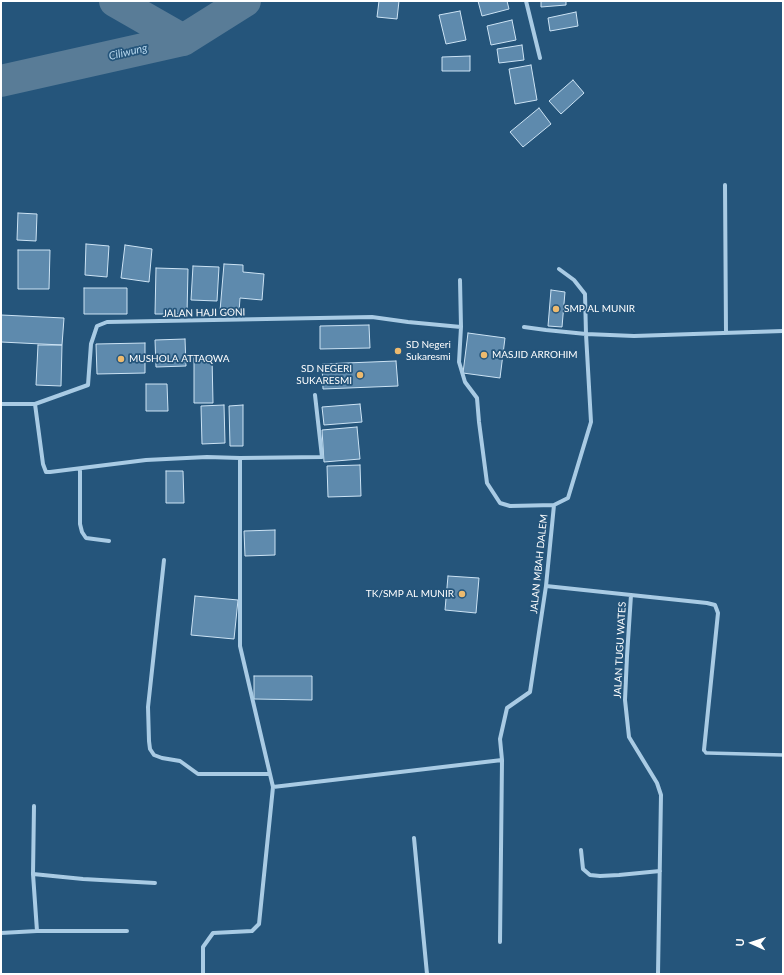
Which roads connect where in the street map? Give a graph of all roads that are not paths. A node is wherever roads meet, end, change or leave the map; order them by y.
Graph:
1 (526, 1) edge
2 (540, 58) dead end
3 (725, 186) dead end
4 (559, 269) dead end
5 (460, 280) dead end
6 (461, 327) junction
7 (524, 327) dead end
8 (783, 331) edge
9 (726, 333) junction
10 (586, 334) junction
11 (315, 394) dead end
12 (1, 404) edge
13 (35, 404) junction
14 (240, 458) junction
15 (80, 469) junction
16 (554, 505) junction
17 (109, 541) dead end
18 (164, 560) dead end
19 (546, 586) junction
20 (631, 595) junction
21 (704, 750) joint
22 (783, 755) edge
23 (502, 760) junction
24 (270, 774) junction
25 (273, 787) junction
26 (34, 806) dead end
27 (414, 838) dead end
28 (581, 850) dead end
29 (660, 871) junction
30 (34, 874) junction
31 (155, 884) dead end
32 (37, 931) junction
33 (127, 931) dead end
34 (1, 933) edge
35 (500, 942) dead end
36 (203, 974) edge
37 (427, 974) edge
38 (658, 974) edge

1 - 2 street
3 - 9 street
4 - 10 street, JALAN MBAH DALEM
5 - 6 street
6 - 13 street, JALAN HAJI GONI
6 - 16 street
7 - 10 street
8 - 9 street
9 - 10 street
10 - 16 street, JALAN MBAH DALEM
11 - 14 street
12 - 13 street, JALAN HAJI GONI
13 - 15 street
14 - 15 street
14 - 24 street
15 - 17 street
16 - 19 street, JALAN MBAH DALEM
18 - 24 street
19 - 20 street, JALAN TUGU WATES
19 - 23 street, JALAN MBAH DALEM
20 - 21 street
20 - 29 street, JALAN TUGU WATES
21 - 22 street
23 - 25 street
23 - 35 street, JALAN MBAH DALEM
24 - 25 street
25 - 36 street
26 - 30 street
27 - 37 street
28 - 29 street
29 - 38 street, JALAN TUGU WATES
30 - 31 street
30 - 32 street
32 - 33 street
32 - 34 street

